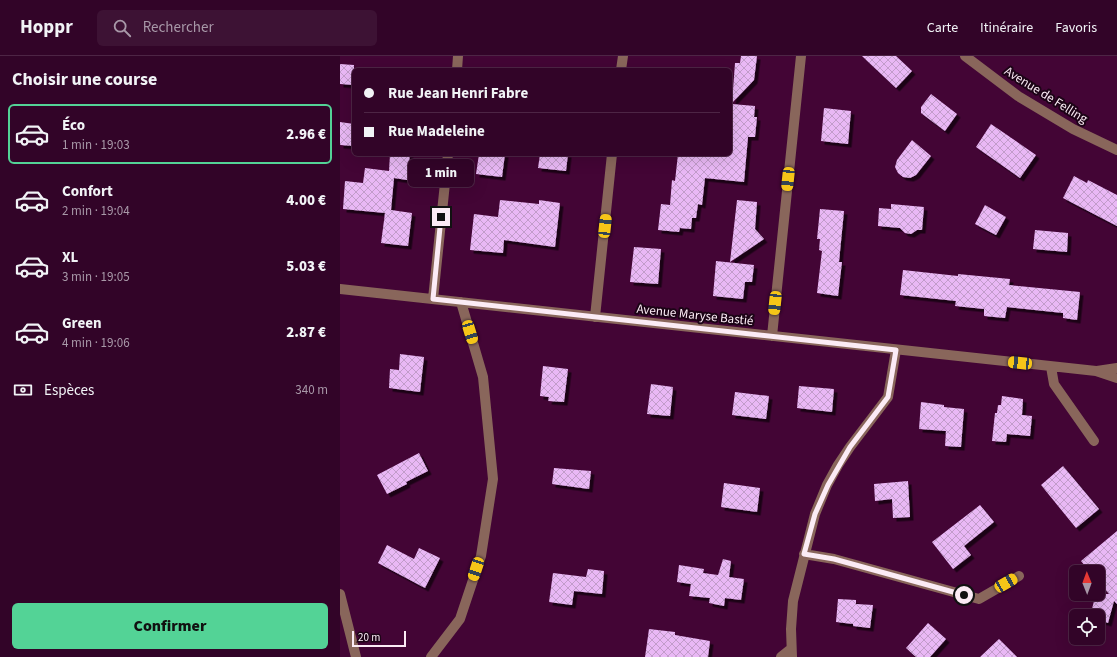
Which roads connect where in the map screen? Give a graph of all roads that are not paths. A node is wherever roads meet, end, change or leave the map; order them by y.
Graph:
1 (458, 56) edge
2 (623, 56) edge
3 (801, 56) edge
4 (965, 56) edge
5 (457, 68) edge
6 (621, 68) edge
7 (1117, 150) edge
8 (448, 156) edge
9 (612, 156) edge
10 (340, 289) edge
11 (433, 299) junction
12 (461, 302) junction
13 (595, 317) junction
14 (772, 336) junction
15 (896, 350) junction
16 (1051, 367) junction
17 (1117, 368) edge
18 (1096, 371) junction
19 (1117, 378) edge
20 (1094, 441) dead end
21 (804, 554) junction
22 (1019, 576) dead end
23 (340, 594) edge
24 (791, 653) edge
25 (356, 657) edge
26 (431, 657) edge
27 (781, 657) edge

1 - 5 street
2 - 6 street
3 - 14 street
4 - 7 street, Avenue de Felling
8 - 11 street
9 - 13 street
10 - 11 street, Avenue Maryse Bastié
11 - 12 street, Avenue Maryse Bastié
12 - 13 street, Avenue Maryse Bastié
12 - 26 street
13 - 14 street, Avenue Maryse Bastié
14 - 15 street, Avenue Maryse Bastié
15 - 16 street, Avenue Maryse Bastié
15 - 21 street
16 - 18 street, Avenue Maryse Bastié
16 - 20 street
17 - 18 street, Avenue Maryse Bastié
18 - 19 street, Avenue Maryse Bastié
21 - 22 street
21 - 24 street
23 - 25 street
24 - 27 street

